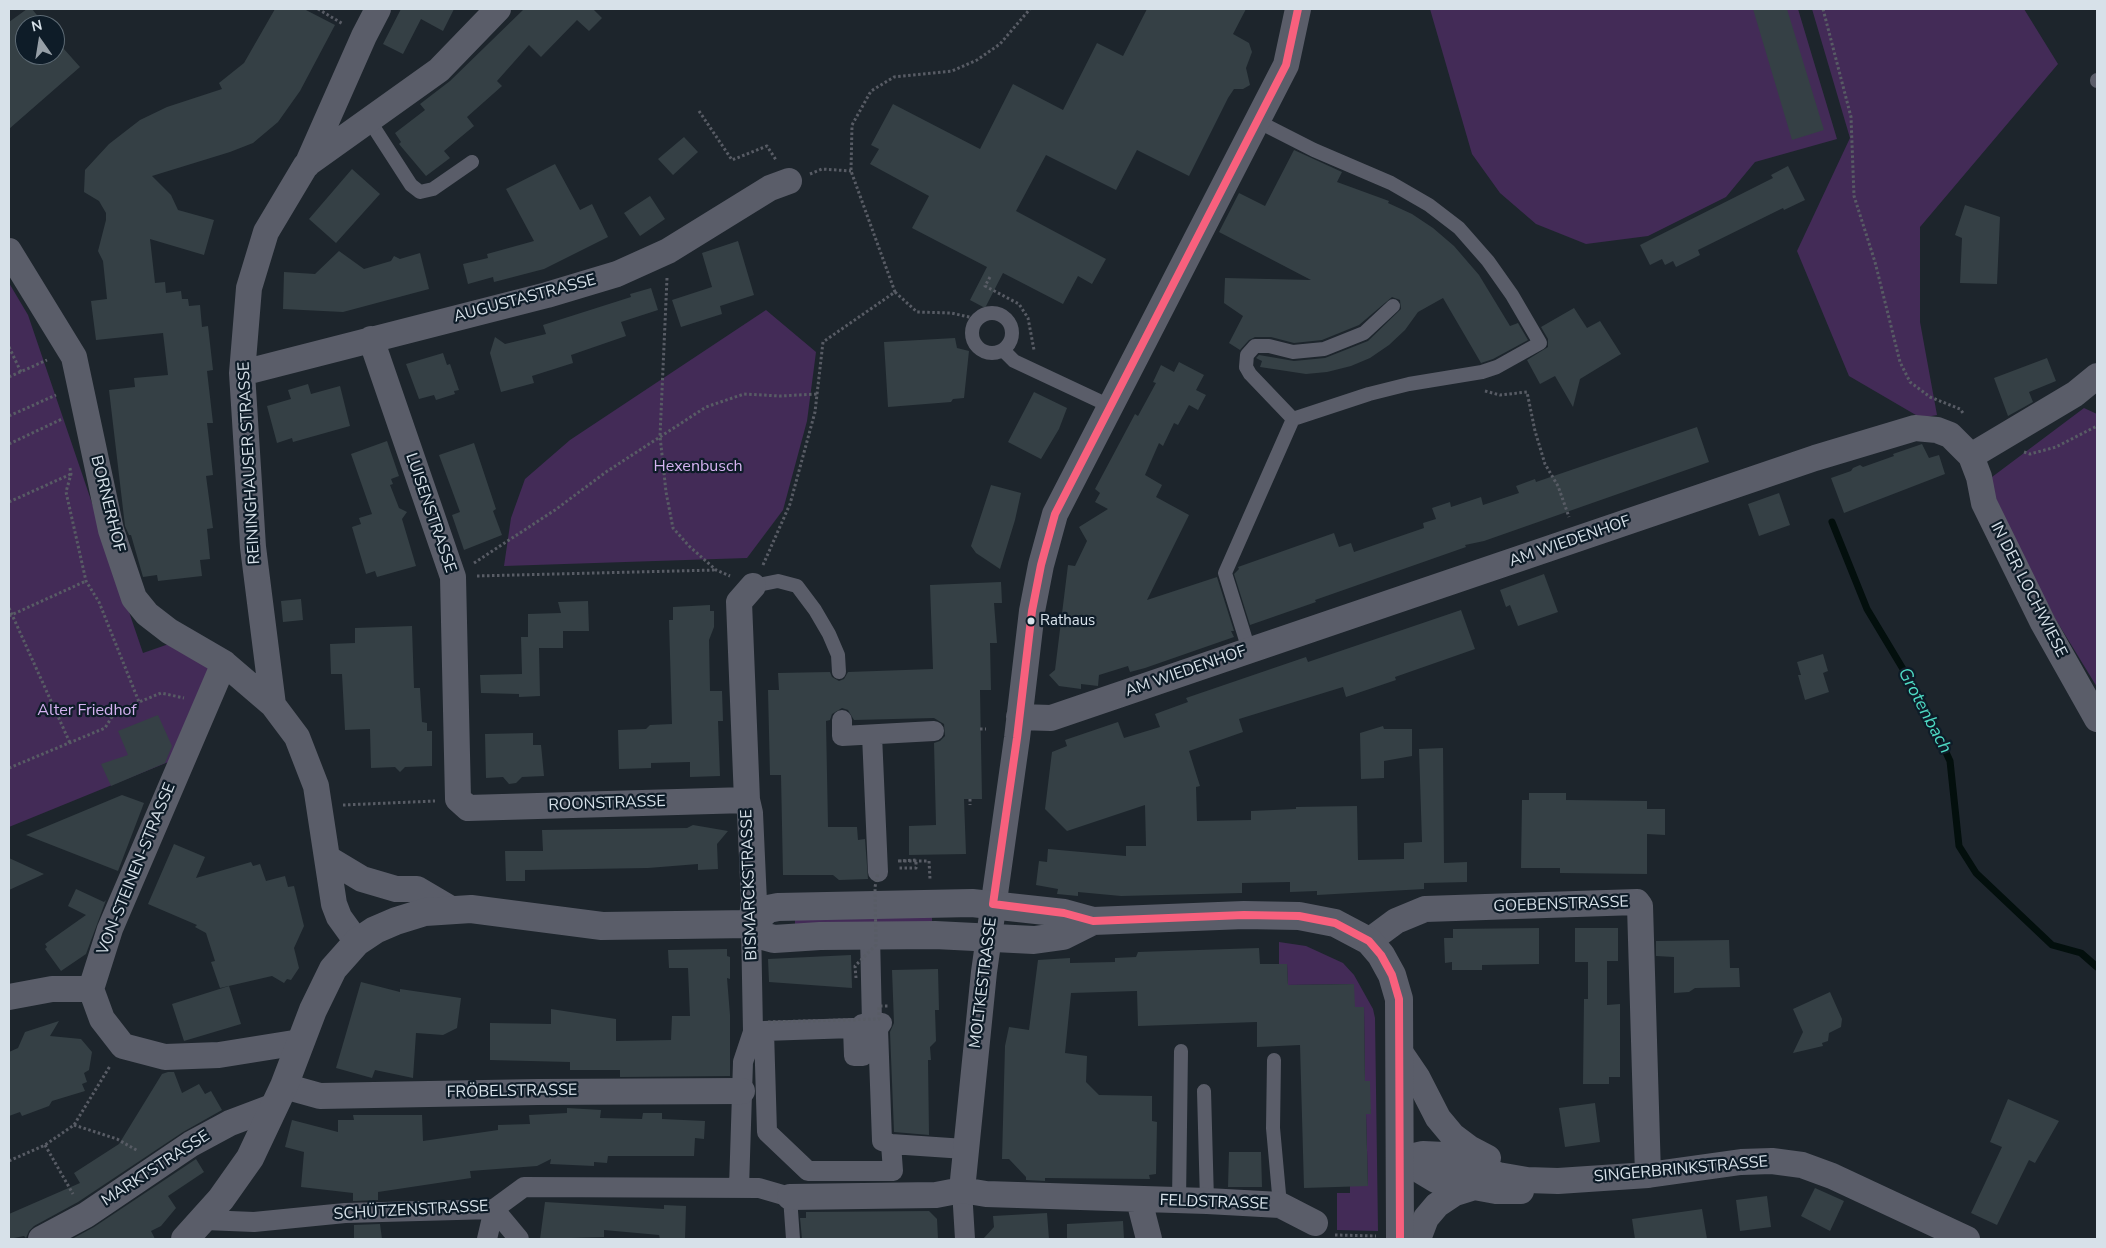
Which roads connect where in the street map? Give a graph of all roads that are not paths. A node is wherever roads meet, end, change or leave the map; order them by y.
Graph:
1 (378, 9) edge
2 (498, 9) edge
3 (1298, 9) edge
4 (369, 120) junction
5 (1257, 121) junction
6 (472, 162) dead end
7 (306, 165) junction
8 (789, 181) road end
9 (9, 251) edge
10 (1393, 306) dead end
11 (371, 339) junction
12 (1003, 350) junction
13 (242, 373) junction
14 (2097, 376) edge
15 (1110, 406) junction
16 (1293, 419) junction
17 (1981, 451) junction
18 (753, 586) joint
19 (1249, 650) junction
20 (224, 663) junction
21 (839, 672) dead end
22 (273, 705) junction
23 (1019, 717) junction
24 (2097, 719) edge
25 (842, 720) dead end
26 (934, 731) dead end
27 (872, 735) junction
28 (747, 800) junction
29 (463, 804) joint
30 (327, 858) junction
31 (878, 872) road end
32 (993, 904) junction
33 (451, 909) junction
34 (1093, 921) junction
35 (751, 924) junction
36 (870, 936) junction
37 (989, 937) junction
38 (1369, 941) junction
39 (357, 942) junction
40 (91, 990) junction
41 (9, 997) edge
42 (872, 1024) junction
43 (300, 1042) junction
44 (1181, 1051) dead end
45 (756, 1052) junction
46 (1400, 1052) junction
47 (1274, 1060) dead end
48 (742, 1091) junction
49 (1204, 1092) dead end
50 (279, 1096) junction
51 (892, 1144) junction
52 (965, 1149) junction
53 (1401, 1160) junction
54 (1648, 1176) junction
55 (1558, 1181) junction
56 (739, 1188) junction
57 (1471, 1188) junction
58 (962, 1190) junction
59 (790, 1197) junction
60 (1139, 1200) junction
61 (1179, 1200) junction
62 (1207, 1201) junction
63 (1280, 1205) junction
64 (494, 1209) junction
65 (205, 1220) junction
66 (1315, 1223) dead end
67 (1391, 1238) edge
68 (41, 1239) edge
69 (185, 1239) edge
70 (487, 1239) edge
71 (519, 1239) edge
72 (793, 1239) edge
73 (965, 1239) edge
74 (1149, 1239) edge
75 (1418, 1239) edge
76 (1967, 1239) edge

1 - 7 street
2 - 4 street, REININGHAUSER STRASSE
3 - 5 street, MOLTKESTRASSE
4 - 6 lane
4 - 7 street, REININGHAUSER STRASSE
5 - 15 street, MOLTKESTRASSE
5 - 16 lane
7 - 13 street, REININGHAUSER STRASSE
8 - 11 street, AUGUSTASTRASSE
9 - 20 street, BORNERHOF
10 - 16 lane
11 - 13 street, AUGUSTASTRASSE
11 - 29 street, LUISENSTRASSE
12 - 12 lane
12 - 15 lane
13 - 22 street, REININGHAUSER STRASSE
14 - 17 street
15 - 23 street, MOLTKESTRASSE
16 - 19 lane
17 - 19 street, AM WIEDENHOF
17 - 24 street, IN DER LOCHWIESE
18 - 21 lane
18 - 28 street, BISMARCKSTRASSE
19 - 23 street, AM WIEDENHOF
20 - 22 street, BORNERHOF
20 - 40 street, VON-STEINEN-STRASSE
22 - 30 street, REININGHAUSER STRASSE
23 - 32 street, MOLTKESTRASSE
25 - 27 street
26 - 27 street
27 - 31 street
28 - 29 street, ROONSTRASSE
28 - 35 street, BISMARCKSTRASSE
30 - 33 street
30 - 39 street, REININGHAUSER STRASSE
32 - 34 street
32 - 35 street
32 - 37 street, MOLTKESTRASSE
33 - 35 street
33 - 39 street
34 - 37 street
34 - 38 street
35 - 36 street
35 - 45 street, BISMARCKSTRASSE
36 - 37 street
36 - 42 street
37 - 52 street, MOLTKESTRASSE
38 - 46 street
38 - 54 street, GOEBENSTRASSE
39 - 43 street
40 - 41 street
40 - 43 street
42 - 45 street
42 - 51 street
43 - 50 street
44 - 61 lane
45 - 48 street, BISMARCKSTRASSE
45 - 51 street
46 - 53 street
46 - 55 street, SINGERBRINKSTRASSE
47 - 63 lane
48 - 50 street, FRÖBELSTRASSE
48 - 56 street, BISMARCKSTRASSE
49 - 62 lane
50 - 65 street
50 - 68 street, MARKTSTRASSE
51 - 52 street
52 - 58 street, MOLTKESTRASSE
53 - 55 street, SINGERBRINKSTRASSE
53 - 57 street, SINGERBRINKSTRASSE
53 - 67 street
54 - 55 street, SINGERBRINKSTRASSE
54 - 76 street, SINGERBRINKSTRASSE
55 - 57 street, SINGERBRINKSTRASSE
56 - 59 street, SCHÜTZENSTRASSE
56 - 64 street, SCHÜTZENSTRASSE
57 - 75 street, SINGERBRINKSTRASSE
58 - 59 street, SCHÜTZENSTRASSE
58 - 60 street, FELDSTRASSE
58 - 73 street, MOLTKESTRASSE
59 - 72 lane
60 - 61 street, FELDSTRASSE
60 - 74 street, FELDSTRASSE
61 - 62 street, FELDSTRASSE
62 - 63 street, FELDSTRASSE
63 - 66 street, FELDSTRASSE
64 - 65 street, SCHÜTZENSTRASSE
64 - 70 street
64 - 71 street
65 - 69 street

